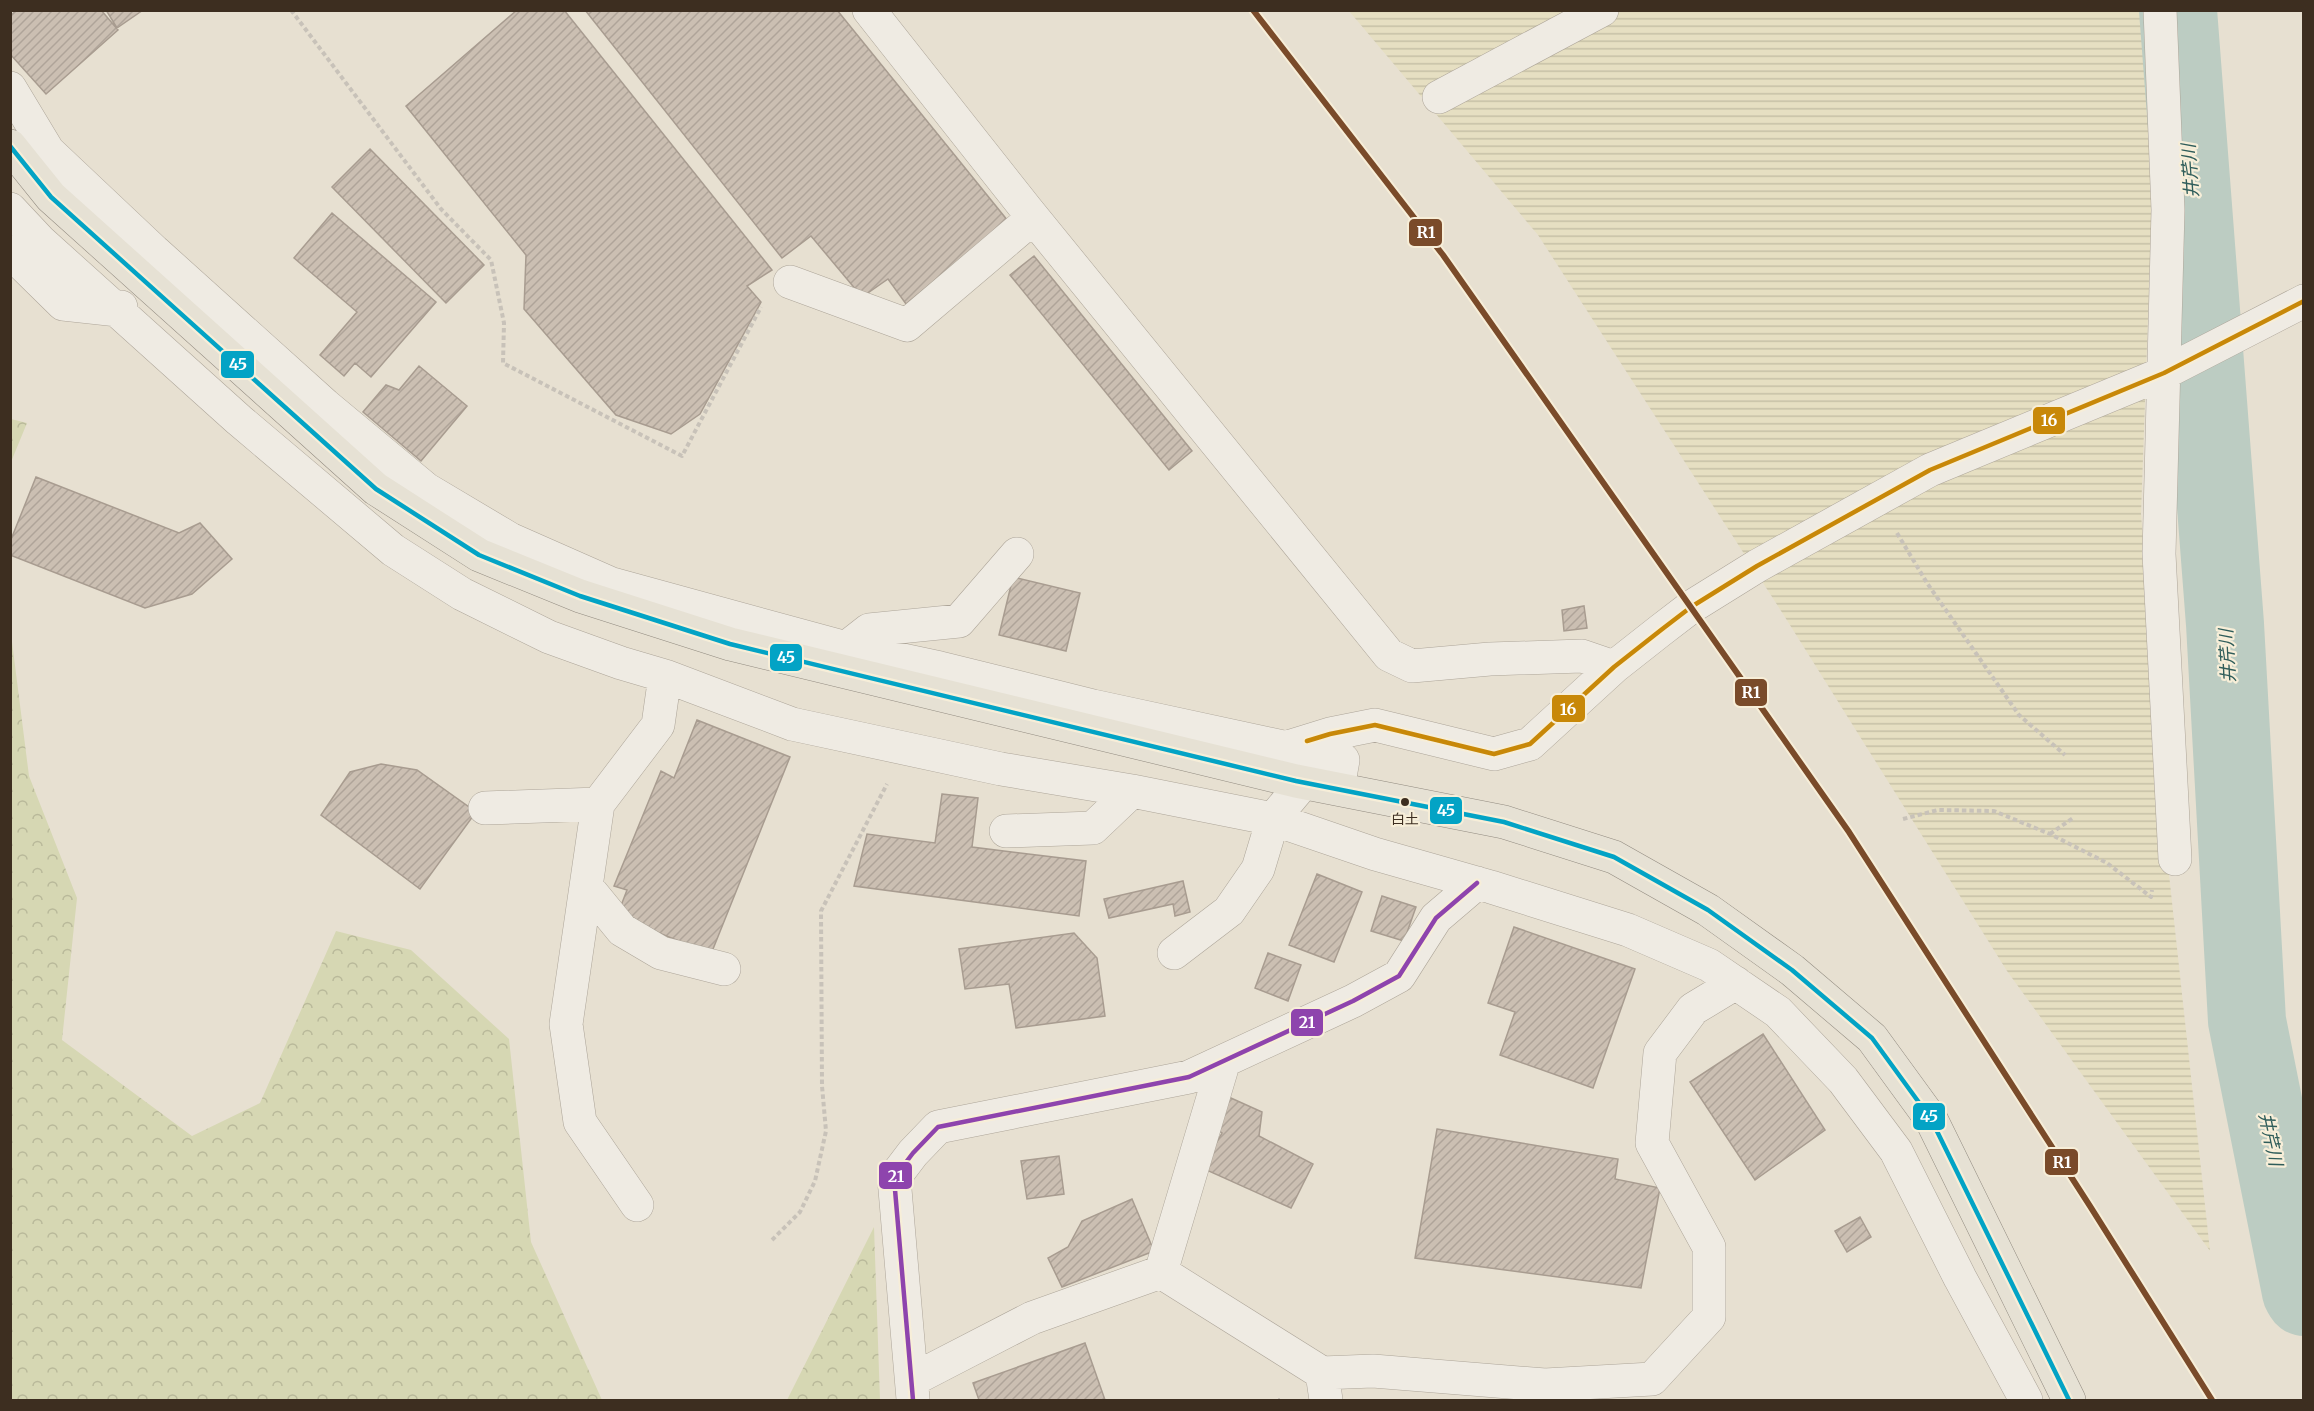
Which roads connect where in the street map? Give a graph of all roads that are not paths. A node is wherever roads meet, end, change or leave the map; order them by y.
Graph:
1 (869, 10) edge
2 (1602, 10) edge
3 (2160, 10) edge
4 (10, 88) edge
5 (1439, 97) dead end
6 (10, 146) edge
7 (10, 209) edge
8 (1033, 218) junction
9 (10, 252) edge
10 (790, 282) road end
11 (151, 285) junction
12 (2304, 301) edge
13 (118, 310) junction
14 (2164, 373) junction
15 (1017, 554) dead end
16 (846, 648) junction
17 (1614, 668) junction
18 (665, 676) junction
19 (1285, 748) junction
20 (1304, 782) junction
21 (1338, 788) junction
22 (1132, 791) junction
23 (598, 804) junction
24 (485, 808) dead end
25 (1273, 819) junction
26 (1006, 831) dead end
27 (2175, 859) road end
28 (1477, 883) junction
29 (586, 886) junction
30 (1174, 953) dead end
31 (724, 969) dead end
32 (1736, 983) junction
33 (1224, 1061) junction
34 (637, 1205) dead end
35 (1161, 1272) junction
36 (1324, 1387) edge
37 (912, 1390) edge
38 (1647, 1390) edge
39 (2026, 1401) edge
40 (2069, 1401) edge

1 - 8 street
2 - 5 street
3 - 14 street
4 - 16 street
6 - 11 main road
7 - 13 street
8 - 10 street
8 - 17 street
9 - 13 street
11 - 13 street
11 - 20 main road
12 - 14 street
13 - 18 street
14 - 17 street
14 - 27 street
15 - 16 street
16 - 19 street
17 - 19 street
18 - 22 street
18 - 23 street
19 - 21 street
20 - 21 main road
20 - 25 street
21 - 40 main road
22 - 25 street
22 - 26 street
23 - 24 street
23 - 29 street
25 - 28 street
25 - 30 street
28 - 32 street
28 - 33 street
29 - 31 street
29 - 34 street
32 - 38 street
32 - 39 street
33 - 35 street
33 - 37 street
35 - 36 street
35 - 37 street
36 - 38 street

